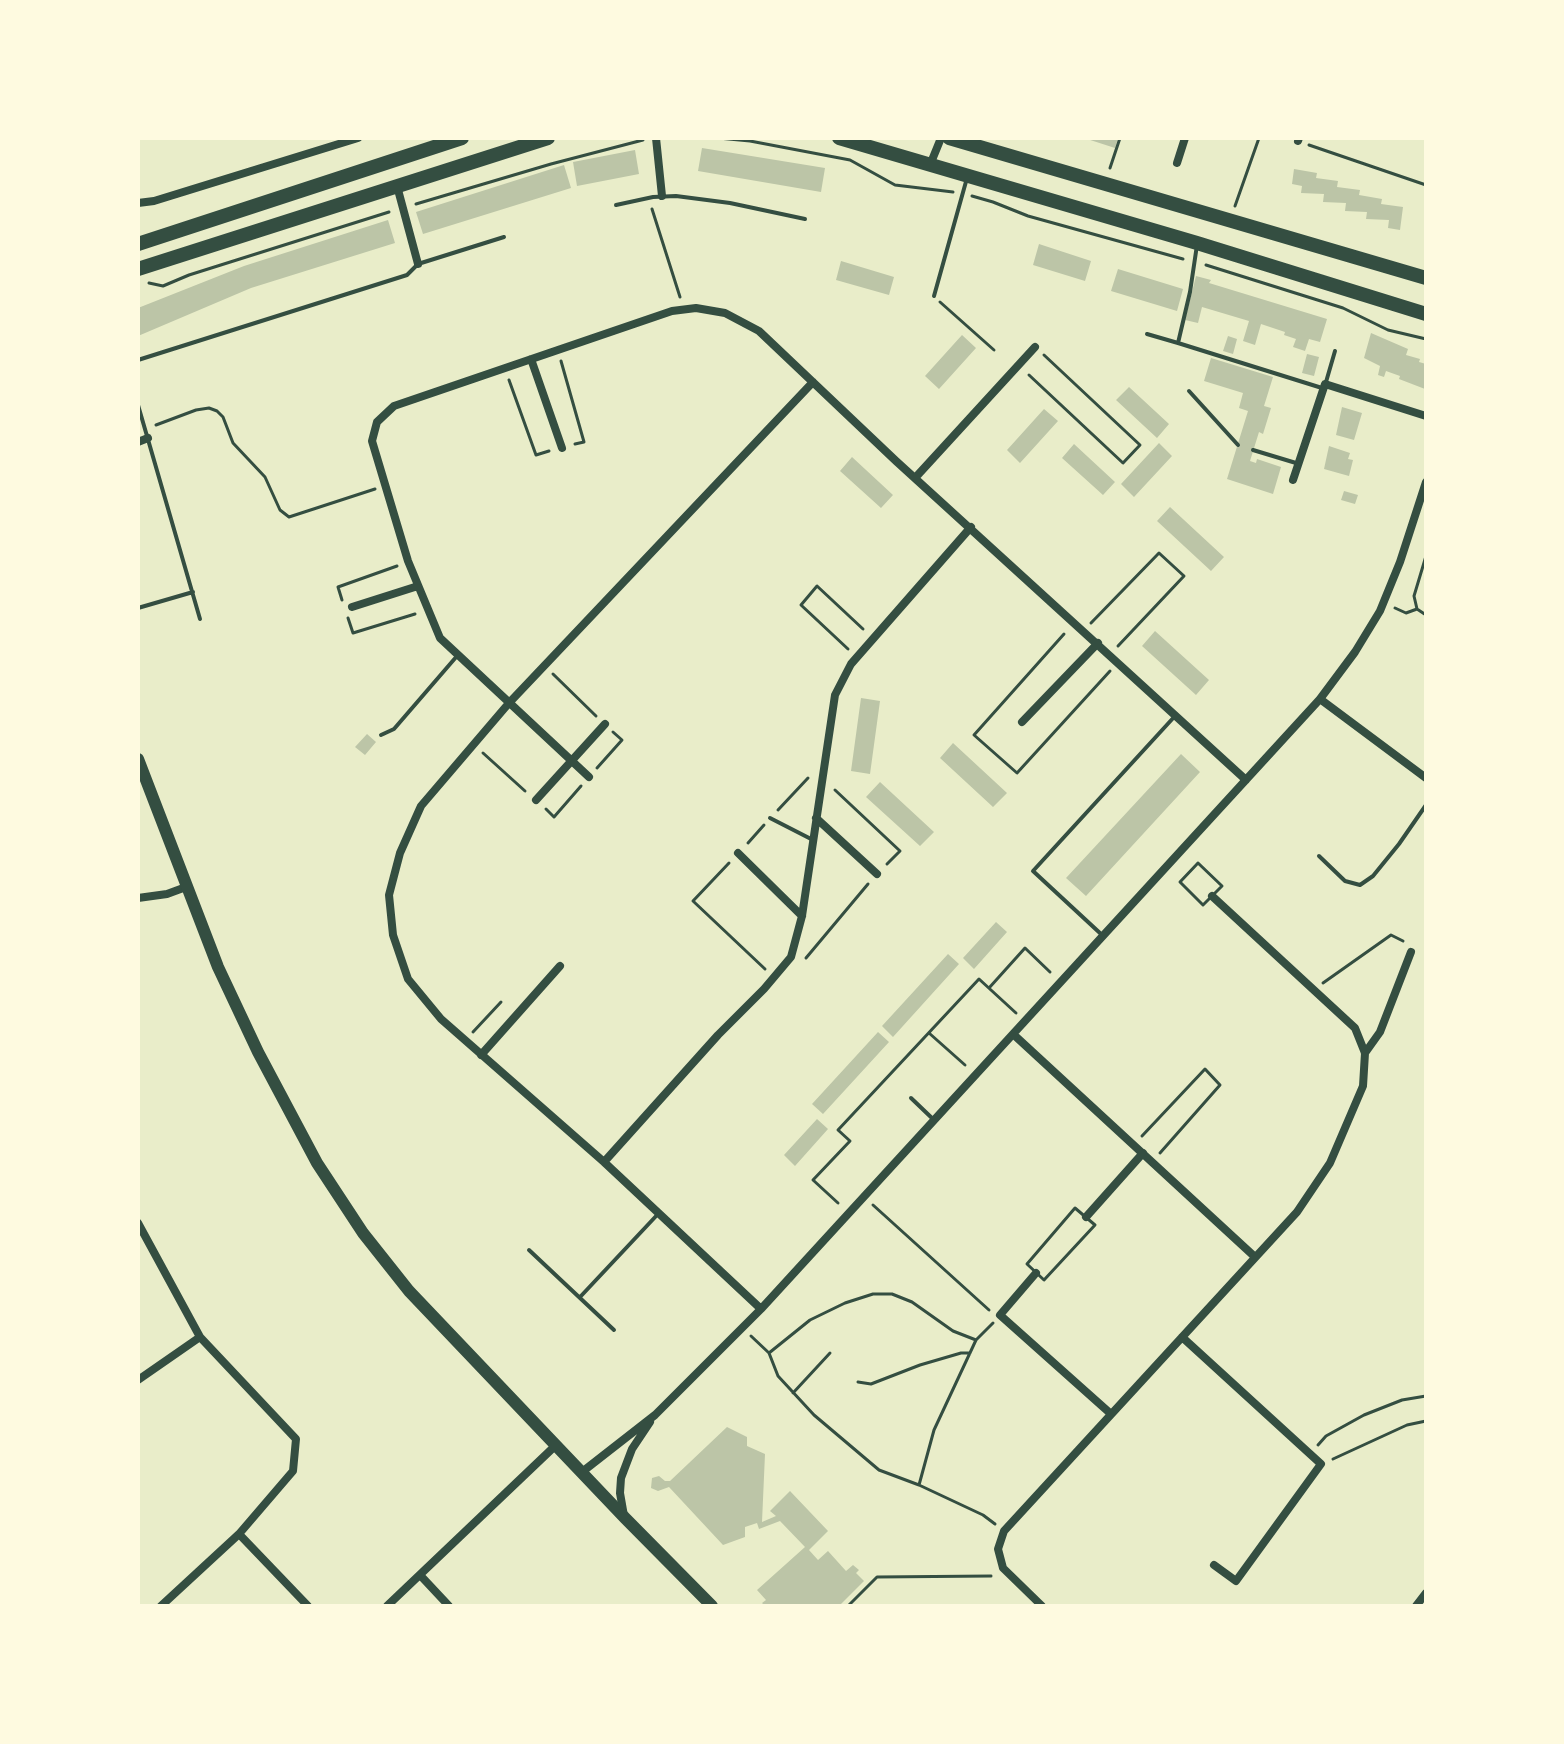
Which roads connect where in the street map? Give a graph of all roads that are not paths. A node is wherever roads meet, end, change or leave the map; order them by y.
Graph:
1 (358, 138) edge
2 (462, 138) edge
3 (548, 138) edge
4 (656, 138) edge
5 (839, 138) edge
6 (941, 138) edge
7 (949, 138) edge
8 (986, 138) edge
9 (1185, 138) edge
10 (995, 151) junction
11 (1177, 163) dead end
12 (930, 165) junction
13 (968, 176) junction
14 (397, 185) junction
15 (662, 196) junction
16 (138, 203) edge
17 (616, 205) dead end
18 (805, 219) dead end
19 (504, 237) dead end
20 (1197, 243) junction
21 (138, 244) edge
22 (418, 264) junction
23 (138, 269) edge
24 (1426, 278) edge
25 (934, 296) road end
26 (1426, 314) edge
27 (1147, 334) dead end
28 (1178, 343) junction
29 (1035, 347) road end
30 (1335, 351) dead end
31 (531, 359) junction
32 (138, 360) edge
33 (813, 382) junction
34 (1324, 386) junction
35 (1189, 391) dead end
36 (138, 405) edge
37 (1426, 416) edge
38 (147, 434) junction
39 (138, 442) edge
40 (1238, 445) dead end
41 (562, 448) dead end
42 (1253, 450) dead end
43 (1299, 463) junction
44 (915, 478) junction
45 (1293, 480) dead end
46 (1426, 482) edge
47 (971, 527) junction
48 (418, 586) junction
49 (193, 592) junction
50 (352, 607) dead end
51 (138, 608) edge
52 (200, 619) dead end
53 (1098, 643) junction
54 (457, 656) junction
55 (1320, 699) junction
56 (509, 703) junction
57 (1175, 715) junction
58 (1022, 722) dead end
59 (605, 724) dead end
60 (381, 735) dead end
61 (138, 759) edge
62 (572, 760) junction
63 (589, 777) dead end
64 (1426, 778) edge
65 (1246, 780) junction
66 (536, 800) dead end
67 (1426, 805) edge
68 (770, 818) dead end
69 (816, 818) junction
70 (813, 840) junction
71 (738, 853) dead end
72 (1319, 856) dead end
73 (877, 874) dead end
74 (186, 887) junction
75 (1212, 896) road end
76 (138, 898) edge
77 (802, 916) junction
78 (1103, 936) junction
79 (1411, 952) road end
80 (560, 966) dead end
81 (1013, 1034) junction
82 (1365, 1053) junction
83 (481, 1055) junction
84 (911, 1098) dead end
85 (934, 1120) junction
86 (1143, 1153) junction
87 (604, 1162) junction
88 (658, 1214) junction
89 (1086, 1217) road end
90 (138, 1223) edge
91 (529, 1250) dead end
92 (1255, 1257) junction
93 (1036, 1273) road end
94 (581, 1296) junction
95 (761, 1309) junction
96 (614, 1330) dead end
97 (200, 1337) junction
98 (1182, 1337) junction
99 (138, 1380) edge
100 (1111, 1414) junction
101 (655, 1415) junction
102 (555, 1446) junction
103 (582, 1472) junction
104 (625, 1518) junction
105 (239, 1534) junction
106 (1214, 1565) dead end
107 (420, 1575) junction
108 (1426, 1593) edge
109 (161, 1606) edge
110 (308, 1606) edge
111 (387, 1606) edge
112 (449, 1606) edge
113 (712, 1606) edge
114 (1042, 1606) edge
115 (1416, 1606) edge

1 - 16 street
2 - 21 highway
3 - 14 highway
4 - 15 street
5 - 12 highway
6 - 12 street
7 - 10 highway
8 - 10 street
9 - 11 street
10 - 24 highway
12 - 13 highway
13 - 20 highway
13 - 25 lane
14 - 22 street
14 - 23 highway
15 - 17 lane
15 - 18 lane
19 - 22 lane
20 - 26 highway
20 - 28 lane
22 - 32 lane
27 - 28 lane
28 - 34 lane
29 - 44 street
30 - 34 lane
31 - 33 street
31 - 41 street
31 - 48 street
33 - 44 street
33 - 56 street
34 - 37 street
34 - 43 street
35 - 40 lane
36 - 38 lane
38 - 39 street
38 - 49 lane
42 - 43 lane
43 - 45 street
44 - 47 street
46 - 55 street
47 - 53 street
47 - 69 street
48 - 50 street
48 - 54 street
49 - 51 lane
49 - 52 lane
53 - 57 street
53 - 58 street
54 - 56 street
54 - 60 lane
55 - 64 street
55 - 65 street
56 - 62 street
56 - 83 street
57 - 65 street
57 - 78 lane
59 - 62 street
61 - 74 main road
62 - 63 street
62 - 66 street
65 - 78 street
67 - 72 lane
68 - 70 lane
69 - 70 street
69 - 73 street
70 - 77 street
71 - 77 street
74 - 76 street
74 - 102 main road
75 - 82 street
77 - 87 street
78 - 81 street
79 - 82 street
80 - 83 street
81 - 85 street
81 - 86 street
82 - 92 street
83 - 87 street
84 - 85 lane
85 - 95 street
86 - 89 street
86 - 92 street
87 - 88 street
88 - 94 lane
88 - 95 street
90 - 97 street
91 - 94 lane
92 - 98 street
93 - 100 street
94 - 96 lane
95 - 101 street
97 - 99 street
97 - 105 street
98 - 100 street
98 - 106 street
100 - 114 street
101 - 103 street
101 - 104 street
102 - 103 main road
102 - 107 street
103 - 104 main road
104 - 113 main road
105 - 109 street
105 - 110 street
107 - 111 street
107 - 112 street
108 - 115 street

